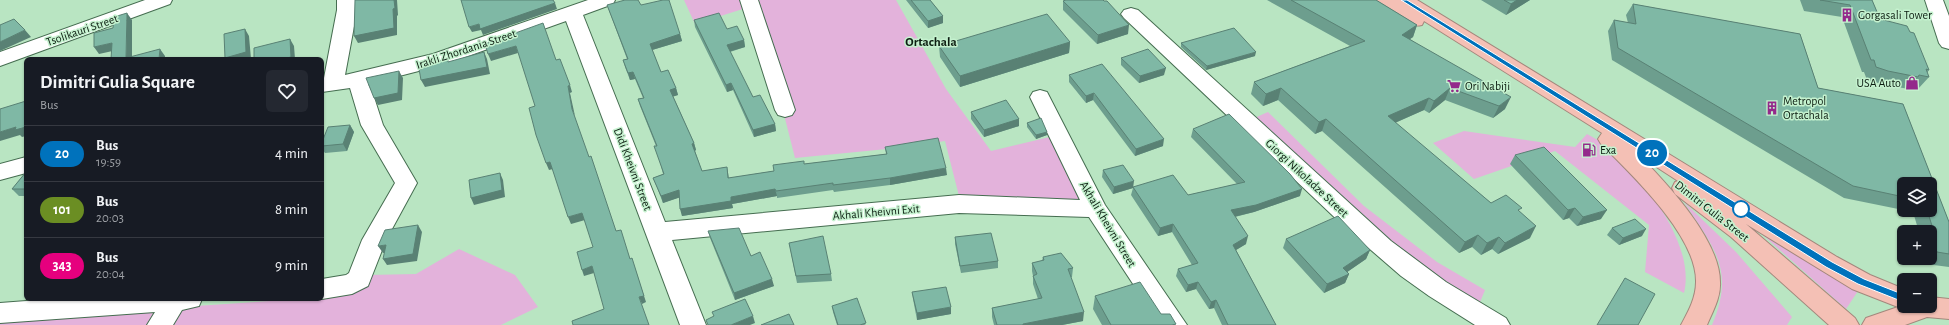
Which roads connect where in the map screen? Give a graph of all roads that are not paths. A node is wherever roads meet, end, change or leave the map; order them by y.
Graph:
1 (163, 0) edge
2 (346, 0) edge
3 (749, 0) edge
4 (1382, 0) edge
5 (1404, 0) edge
6 (1934, 0) edge
7 (590, 5) edge
8 (1131, 14) dead end
9 (1949, 43) edge
10 (0, 59) edge
11 (356, 80) junction
12 (327, 84) edge
13 (1040, 97) dead end
14 (785, 110) dead end
15 (1609, 139) junction
16 (24, 166) edge
17 (0, 172) edge
18 (1096, 209) junction
19 (657, 232) junction
20 (324, 290) edge
21 (1897, 296) edge
22 (169, 301) edge
23 (182, 301) edge
24 (0, 313) edge
25 (1914, 313) edge
26 (1949, 323) edge
27 (160, 325) edge
28 (693, 325) edge
29 (1174, 325) edge
30 (1497, 325) edge
31 (1694, 325) edge
32 (1846, 325) edge
33 (1875, 325) edge
34 (1944, 325) edge

1 - 10 street, Tsolikauri Street
2 - 12 street
3 - 14 street
4 - 15 highway, Dimitri Gulia Street
5 - 21 highway, Dimitri Gulia Street
6 - 9 street
7 - 11 street, Irakli Zhordania Street
7 - 19 street, Didi Kheivni Street
8 - 30 street, Giorgi Nikoladze Street
11 - 12 street, Irakli Zhordania Street
11 - 20 street
13 - 18 street, Akhali Kheivni Street
15 - 31 highway
15 - 32 highway, Dimitri Gulia Street
16 - 17 street
18 - 19 street, Akhali Kheivni Exit
18 - 29 street, Akhali Kheivni Street
19 - 28 street, Didi Kheivni Street
22 - 24 street
23 - 27 street
25 - 33 highway
26 - 34 highway

